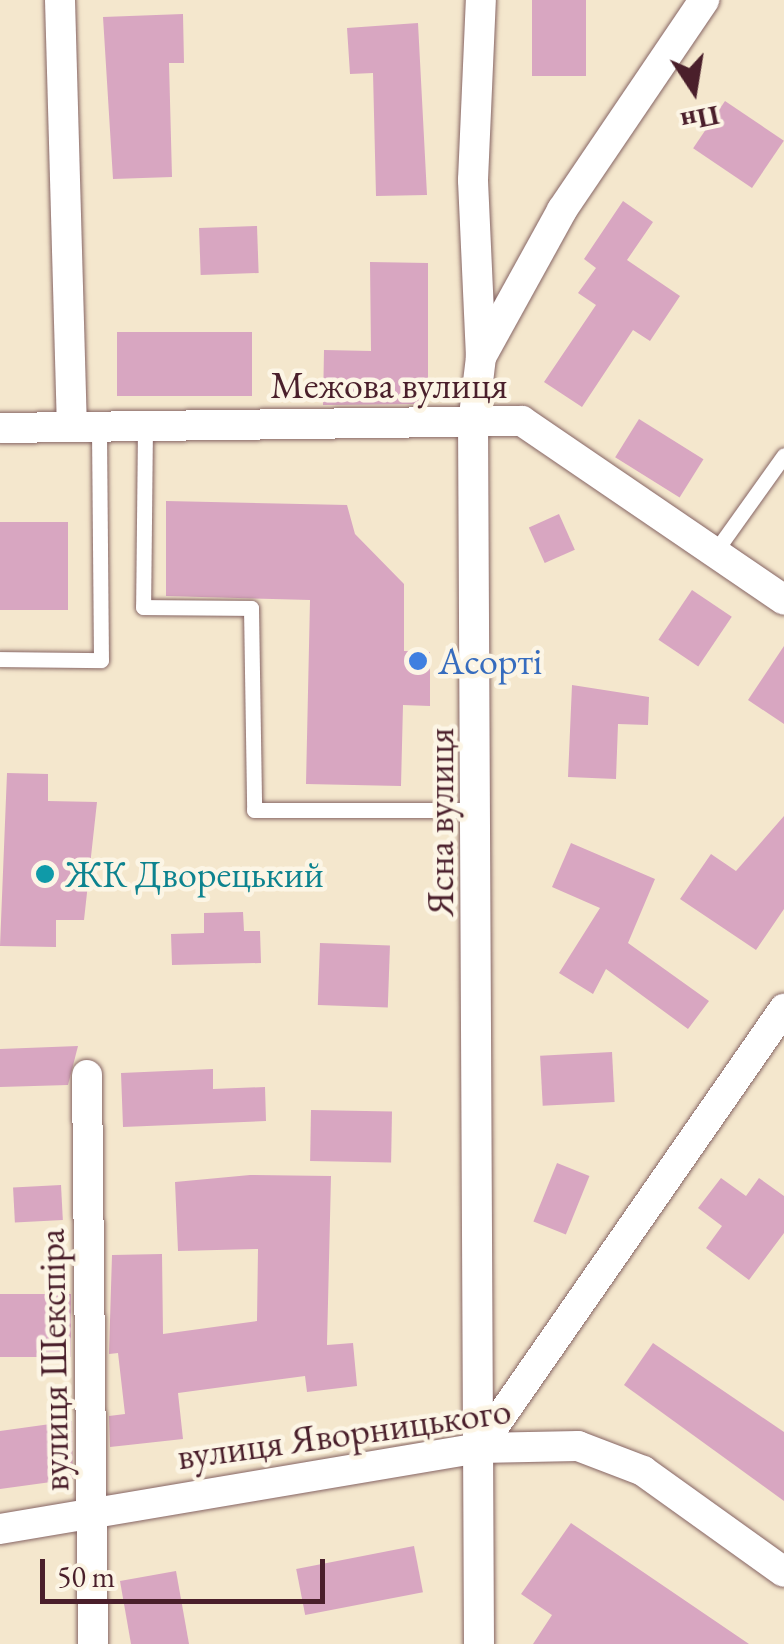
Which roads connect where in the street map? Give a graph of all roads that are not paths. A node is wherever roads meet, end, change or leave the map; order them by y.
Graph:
1 (60, 0) edge
2 (481, 0) edge
3 (704, 0) edge
4 (481, 357) junction
5 (473, 424) junction
6 (145, 426) junction
7 (86, 427) junction
8 (0, 428) edge
9 (784, 455) edge
10 (717, 549) junction
11 (784, 600) edge
12 (0, 659) edge
13 (482, 810) junction
14 (784, 1009) edge
15 (87, 1075) dead end
16 (479, 1448) junction
17 (96, 1510) junction
18 (0, 1528) edge
19 (784, 1572) edge
20 (93, 1644) edge
21 (480, 1644) edge

1 - 7 street
2 - 4 street, Ясна вулиця
3 - 4 street
4 - 5 street, Ясна вулиця
5 - 6 street, Межова вулиця
5 - 10 street, Межова вулиця
5 - 13 street, Ясна вулиця
6 - 7 street, Межова вулиця
6 - 13 lane
7 - 8 street, Межова вулиця
7 - 12 lane
9 - 10 lane
10 - 11 street, Межова вулиця
13 - 16 street, Ясна вулиця
14 - 16 street
15 - 17 street, вулиця Шекспіра
16 - 17 street, вулиця Яворницького
16 - 19 street, вулиця Яворницького
16 - 21 street, Ясна вулиця
17 - 18 street, вулиця Яворницького
17 - 20 street, вулиця Шекспіра

